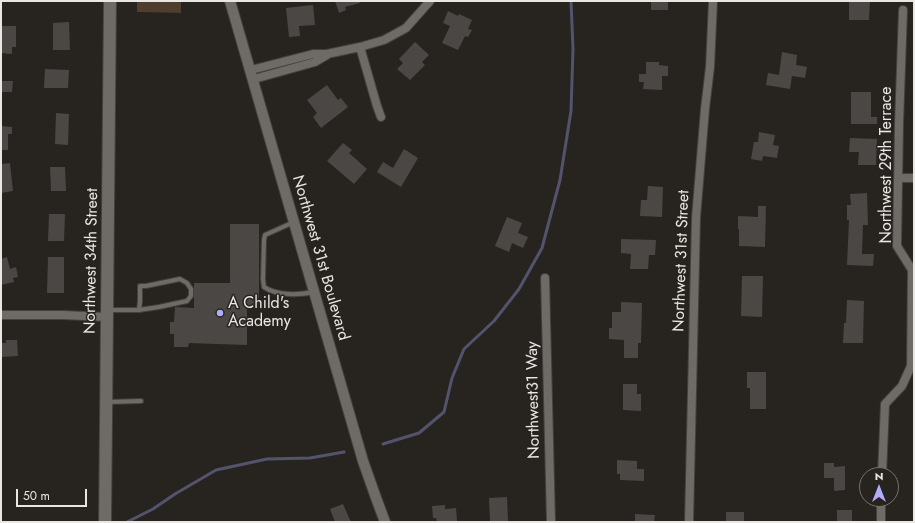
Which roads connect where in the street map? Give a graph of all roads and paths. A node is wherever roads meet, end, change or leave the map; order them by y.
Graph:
1 (110, 1) edge
2 (230, 1) edge
3 (430, 1) edge
4 (714, 1) edge
5 (903, 10) dead end
6 (360, 47) junction
7 (252, 75) junction
8 (381, 117) dead end
9 (899, 178) junction
10 (914, 178) edge
11 (294, 222) junction
12 (545, 278) dead end
13 (314, 292) junction
14 (139, 310) junction
15 (107, 313) junction
16 (1, 315) edge
17 (913, 317) edge
18 (141, 400) dead end
19 (106, 402) junction
20 (882, 467) edge
21 (881, 507) edge
22 (105, 522) edge
23 (385, 522) edge
24 (551, 522) edge
25 (689, 522) edge
26 (881, 522) edge

1 - 15 main road, Northwest 34th Street
2 - 7 street, Northwest 31st Boulevard
3 - 6 street
4 - 25 street, Northwest 31st Street
5 - 9 street, Northwest 29th Terrace
6 - 7 street
6 - 8 street
7 - 11 street, Northwest 31st Boulevard
9 - 10 street
9 - 17 street, Northwest 29th Terrace
11 - 13 street, Northwest 31st Boulevard
11 - 13 lane
12 - 24 street, Northwest31 Way
13 - 23 street, Northwest 31st Boulevard
14 - 14 lane
14 - 15 lane
15 - 16 street
15 - 19 main road, Northwest 34th Street
17 - 20 street, Northwest 29th Terrace
18 - 19 lane
19 - 22 main road, Northwest 34th Street
21 - 26 street

